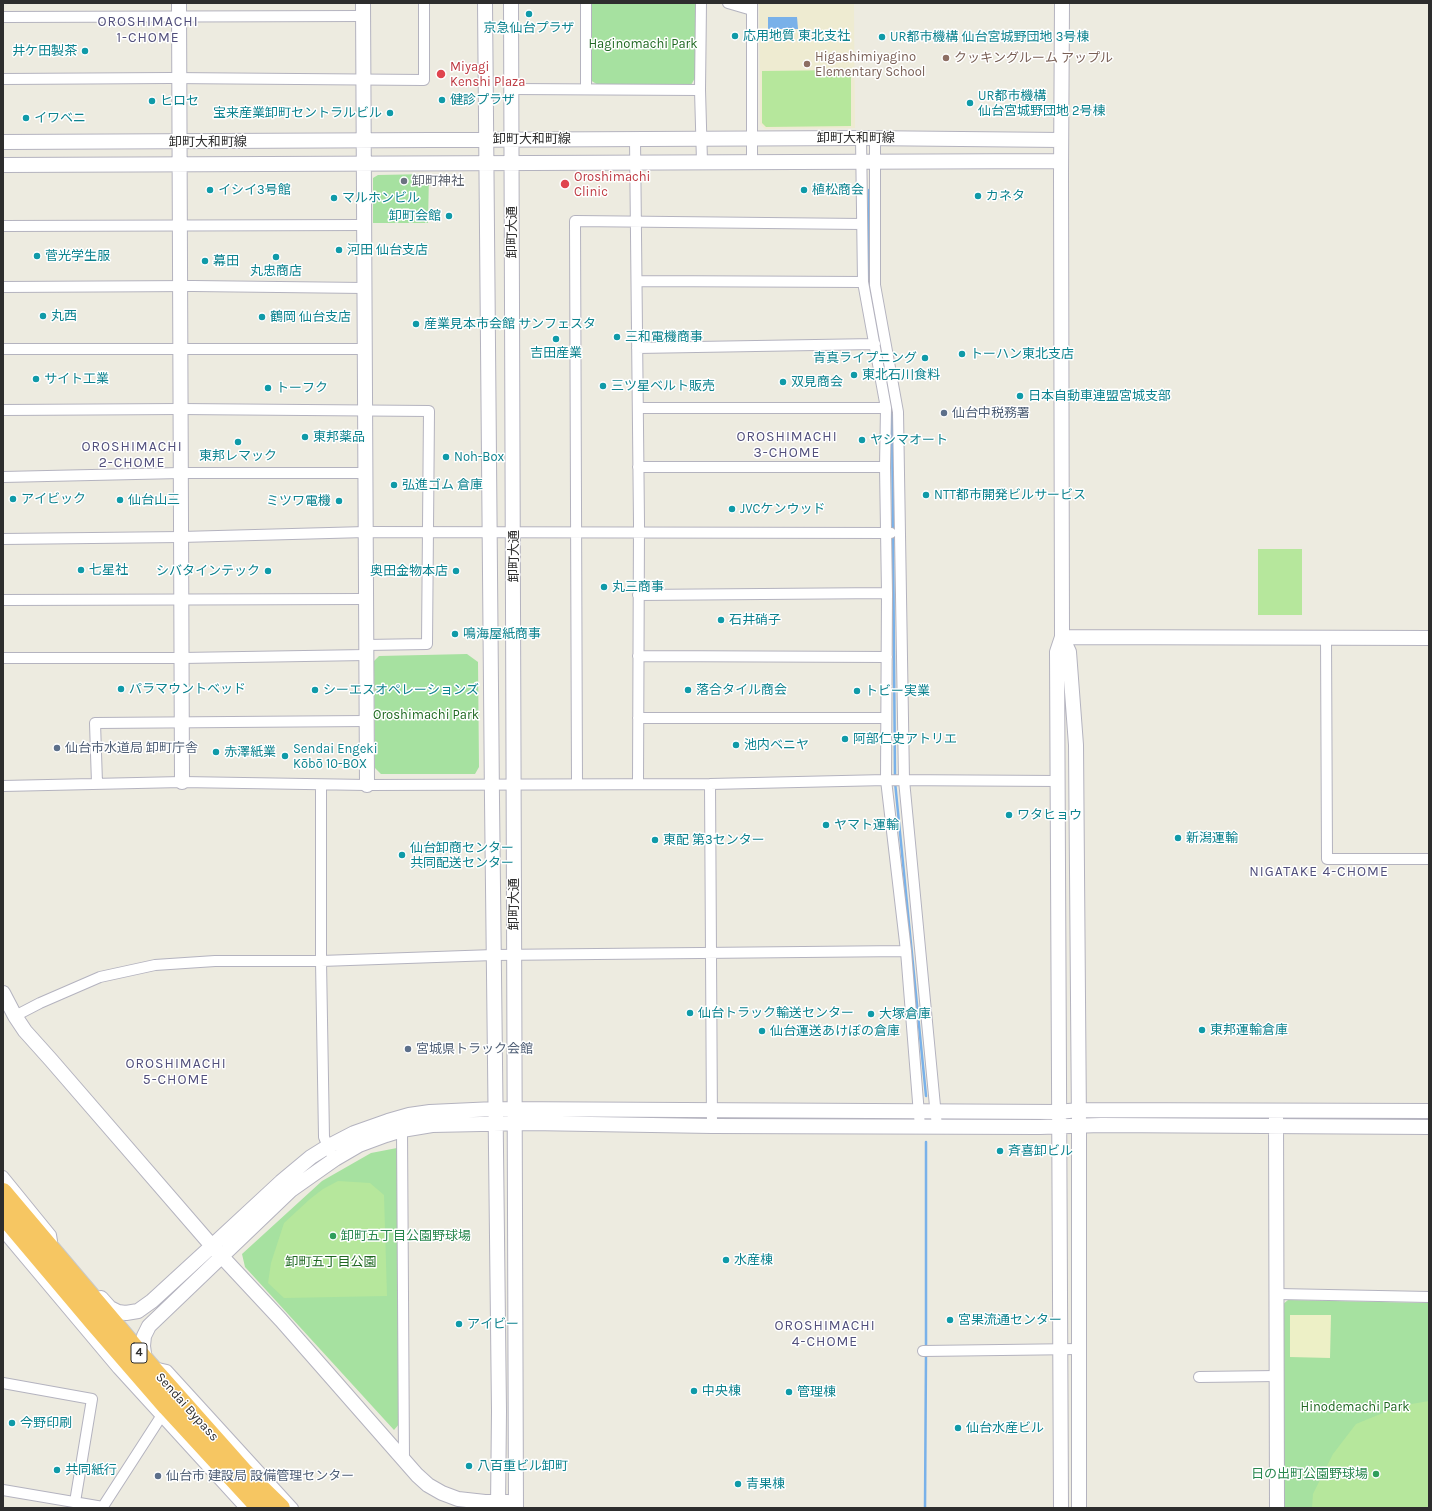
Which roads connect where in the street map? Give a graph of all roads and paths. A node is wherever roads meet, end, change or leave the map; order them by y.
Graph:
1 (424, 3) edge
2 (485, 3) edge
3 (511, 3) edge
4 (586, 3) edge
5 (701, 3) edge
6 (728, 3) edge
7 (1062, 3) edge
8 (752, 6) edge
9 (179, 10) edge
10 (363, 10) edge
11 (3, 17) edge
12 (179, 78) junction
13 (3, 79) edge
14 (362, 80) junction
15 (511, 89) junction
16 (586, 89) junction
17 (700, 90) junction
18 (868, 138) junction
19 (486, 139) junction
20 (512, 139) junction
21 (635, 139) junction
22 (702, 139) junction
23 (752, 139) junction
24 (363, 140) junction
25 (1061, 140) junction
26 (3, 142) edge
27 (179, 142) junction
28 (1061, 161) junction
29 (486, 162) junction
30 (512, 162) junction
31 (702, 162) junction
32 (752, 162) junction
33 (868, 162) junction
34 (364, 163) junction
35 (635, 163) junction
36 (3, 165) edge
37 (179, 165) junction
38 (636, 222) junction
39 (364, 224) junction
40 (862, 224) junction
41 (180, 225) junction
42 (3, 226) edge
43 (637, 281) junction
44 (863, 282) junction
45 (180, 286) junction
46 (3, 287) edge
47 (364, 288) junction
48 (875, 344) junction
49 (637, 348) junction
50 (3, 349) edge
51 (180, 349) junction
52 (364, 349) junction
53 (638, 408) junction
54 (886, 408) junction
55 (180, 409) junction
56 (3, 410) edge
57 (365, 411) junction
58 (638, 467) junction
59 (885, 467) junction
60 (180, 473) junction
61 (366, 473) junction
62 (3, 477) edge
63 (490, 531) junction
64 (514, 531) junction
65 (366, 532) junction
66 (428, 532) junction
67 (577, 532) junction
68 (638, 532) junction
69 (886, 533) junction
70 (899, 533) junction
71 (181, 537) junction
72 (3, 539) edge
73 (887, 593) junction
74 (638, 595) junction
75 (181, 599) junction
76 (366, 599) junction
77 (3, 600) edge
78 (1062, 637) junction
79 (1326, 638) junction
80 (1429, 638) edge
81 (366, 650) junction
82 (638, 656) junction
83 (887, 657) junction
84 (3, 658) edge
85 (182, 658) junction
86 (638, 718) junction
87 (886, 718) junction
88 (366, 721) junction
89 (182, 723) junction
90 (889, 780) junction
91 (903, 780) junction
92 (1058, 781) junction
93 (182, 782) junction
94 (97, 783) junction
95 (492, 784) junction
96 (513, 784) junction
97 (577, 784) junction
98 (638, 784) junction
99 (710, 784) junction
100 (321, 785) junction
101 (367, 785) junction
102 (3, 786) edge
103 (1429, 859) edge
104 (906, 951) junction
105 (711, 953) junction
106 (494, 955) junction
107 (514, 955) junction
108 (321, 961) junction
109 (3, 993) edge
110 (15, 1016) junction
111 (495, 1109) junction
112 (515, 1109) junction
113 (1079, 1110) junction
114 (1276, 1110) junction
115 (712, 1111) junction
116 (936, 1111) junction
117 (1429, 1111) edge
118 (918, 1112) junction
119 (1058, 1112) junction
120 (495, 1123) junction
121 (515, 1124) junction
122 (712, 1126) junction
123 (1059, 1126) junction
124 (1079, 1126) junction
125 (920, 1127) junction
126 (937, 1127) junction
127 (1276, 1127) junction
128 (1429, 1128) edge
129 (402, 1130) junction
130 (327, 1147) junction
131 (335, 1159) junction
132 (3, 1176) edge
133 (3, 1192) edge
134 (3, 1215) edge
135 (3, 1232) edge
136 (212, 1246) junction
137 (55, 1256) junction
138 (223, 1257) junction
139 (1278, 1294) junction
140 (1429, 1297) edge
141 (1079, 1349) junction
142 (1060, 1350) junction
143 (927, 1351) dead end
144 (147, 1363) junction
145 (1277, 1376) junction
146 (1199, 1377) dead end
147 (3, 1382) edge
148 (164, 1412) junction
149 (404, 1460) junction
150 (3, 1490) edge
151 (75, 1502) junction
152 (498, 1505) edge
153 (516, 1505) edge
154 (102, 1508) edge
155 (245, 1508) edge
156 (260, 1508) edge
157 (281, 1508) edge
158 (293, 1508) edge
159 (1061, 1508) edge
160 (1079, 1508) edge
161 (1277, 1508) edge

1 - 14 street
2 - 19 street
3 - 15 street, 卸町大通
4 - 16 street
5 - 17 street
6 - 8 street
7 - 25 street
8 - 23 street
9 - 10 street
9 - 11 street
9 - 12 street
10 - 14 street
12 - 13 street
12 - 14 street
12 - 27 street
14 - 24 street
15 - 16 street
15 - 20 street, 卸町大通
16 - 17 street
17 - 22 street
18 - 23 street, 卸町大和町線
18 - 25 street, 卸町大和町線
18 - 33 street
19 - 20 street, 卸町大和町線
19 - 24 street, 卸町大和町線
19 - 29 street
20 - 21 street, 卸町大和町線
20 - 30 street, 卸町大通
21 - 22 street, 卸町大和町線
21 - 35 street
22 - 23 street, 卸町大和町線
22 - 31 street
23 - 32 street
24 - 27 street, 卸町大和町線
24 - 34 street
25 - 28 street
26 - 27 street, 卸町大和町線
27 - 37 street
28 - 33 street, 卸町大和町線
28 - 78 street
29 - 30 street, 卸町大和町線
29 - 34 street, 卸町大和町線
29 - 63 street
30 - 35 street, 卸町大和町線
30 - 64 street, 卸町大通
31 - 32 street, 卸町大和町線
31 - 35 street, 卸町大和町線
32 - 33 street, 卸町大和町線
33 - 40 street
33 - 70 street
34 - 37 street, 卸町大和町線
34 - 39 street
35 - 38 street
36 - 37 street, 卸町大和町線
37 - 41 street
38 - 40 street
38 - 43 street
38 - 67 street
39 - 41 street
39 - 47 street
40 - 44 street
41 - 42 street
41 - 45 street
43 - 44 street
43 - 49 street
44 - 48 street
45 - 46 street
45 - 47 street
45 - 51 street
47 - 52 street
48 - 49 street
48 - 54 street
49 - 53 street
50 - 51 street
51 - 52 street
51 - 55 street
52 - 57 street
53 - 54 street
53 - 58 street
54 - 59 street
55 - 56 street
55 - 57 street
55 - 60 street
57 - 61 street
57 - 66 street
58 - 59 street
58 - 68 street
59 - 69 street
60 - 61 street
60 - 62 street
60 - 71 street
61 - 65 street
63 - 64 street
63 - 66 street
63 - 95 street
64 - 67 street
64 - 96 street, 卸町大通
65 - 66 street
65 - 71 street
65 - 76 street
66 - 81 street
67 - 68 street
67 - 97 street
68 - 69 street
68 - 74 street
69 - 70 street
69 - 73 street
70 - 91 street
71 - 72 street
71 - 75 street
73 - 74 street
73 - 83 street
74 - 82 street
75 - 76 street
75 - 77 street
75 - 85 street
76 - 81 street
78 - 79 street
78 - 92 street
78 - 113 street
79 - 80 street
79 - 103 street
81 - 85 street
81 - 88 street
82 - 83 street
82 - 86 street
83 - 87 street
84 - 85 street
85 - 89 street
86 - 87 street
86 - 98 street
87 - 90 street
88 - 89 street
88 - 101 street
89 - 93 street
89 - 94 street
90 - 91 street
90 - 99 street
90 - 104 street
91 - 92 street
91 - 116 street
92 - 119 street
93 - 94 street
93 - 100 street
94 - 102 street
95 - 96 street
95 - 101 street
95 - 106 street
96 - 97 street
96 - 107 street, 卸町大通
97 - 98 street
98 - 99 street
99 - 105 street
100 - 101 street
100 - 108 street
104 - 105 street
104 - 118 street
105 - 107 street
105 - 115 street
106 - 107 street
106 - 108 street
106 - 111 street
107 - 112 street, 卸町大通
108 - 110 street
108 - 130 street
109 - 110 street
110 - 136 street
111 - 112 street
111 - 120 street
111 - 130 street
112 - 115 street
112 - 121 street, 卸町大通
113 - 114 street
113 - 119 street
113 - 124 street
114 - 117 street
114 - 127 street
115 - 118 street
115 - 122 street
116 - 118 street
116 - 119 street
116 - 126 street
118 - 125 street
119 - 123 street
120 - 121 street
120 - 129 street
120 - 152 street
121 - 122 street
121 - 153 street, 卸町大通
122 - 125 street
123 - 124 street
123 - 126 street
123 - 142 street
124 - 127 street
124 - 141 street
125 - 126 street
127 - 128 street
127 - 139 street
129 - 131 street
129 - 149 street
130 - 131 street
130 - 136 street
131 - 138 street
132 - 137 street
133 - 137 highway, Sendai Bypass / 4
134 - 148 highway, Sendai Bypass / 4
135 - 148 street
136 - 137 street
136 - 138 street
137 - 144 highway, Sendai Bypass / 4
138 - 144 street
138 - 149 street
139 - 140 street
139 - 145 street
141 - 142 street
141 - 160 street
142 - 143 street
142 - 159 street
144 - 157 highway, Sendai Bypass / 4
144 - 158 street
145 - 146 street
145 - 161 street
147 - 151 street
148 - 154 street
148 - 155 street
148 - 156 highway, Sendai Bypass / 4
149 - 152 street
150 - 151 street
151 - 154 street
152 - 153 street

